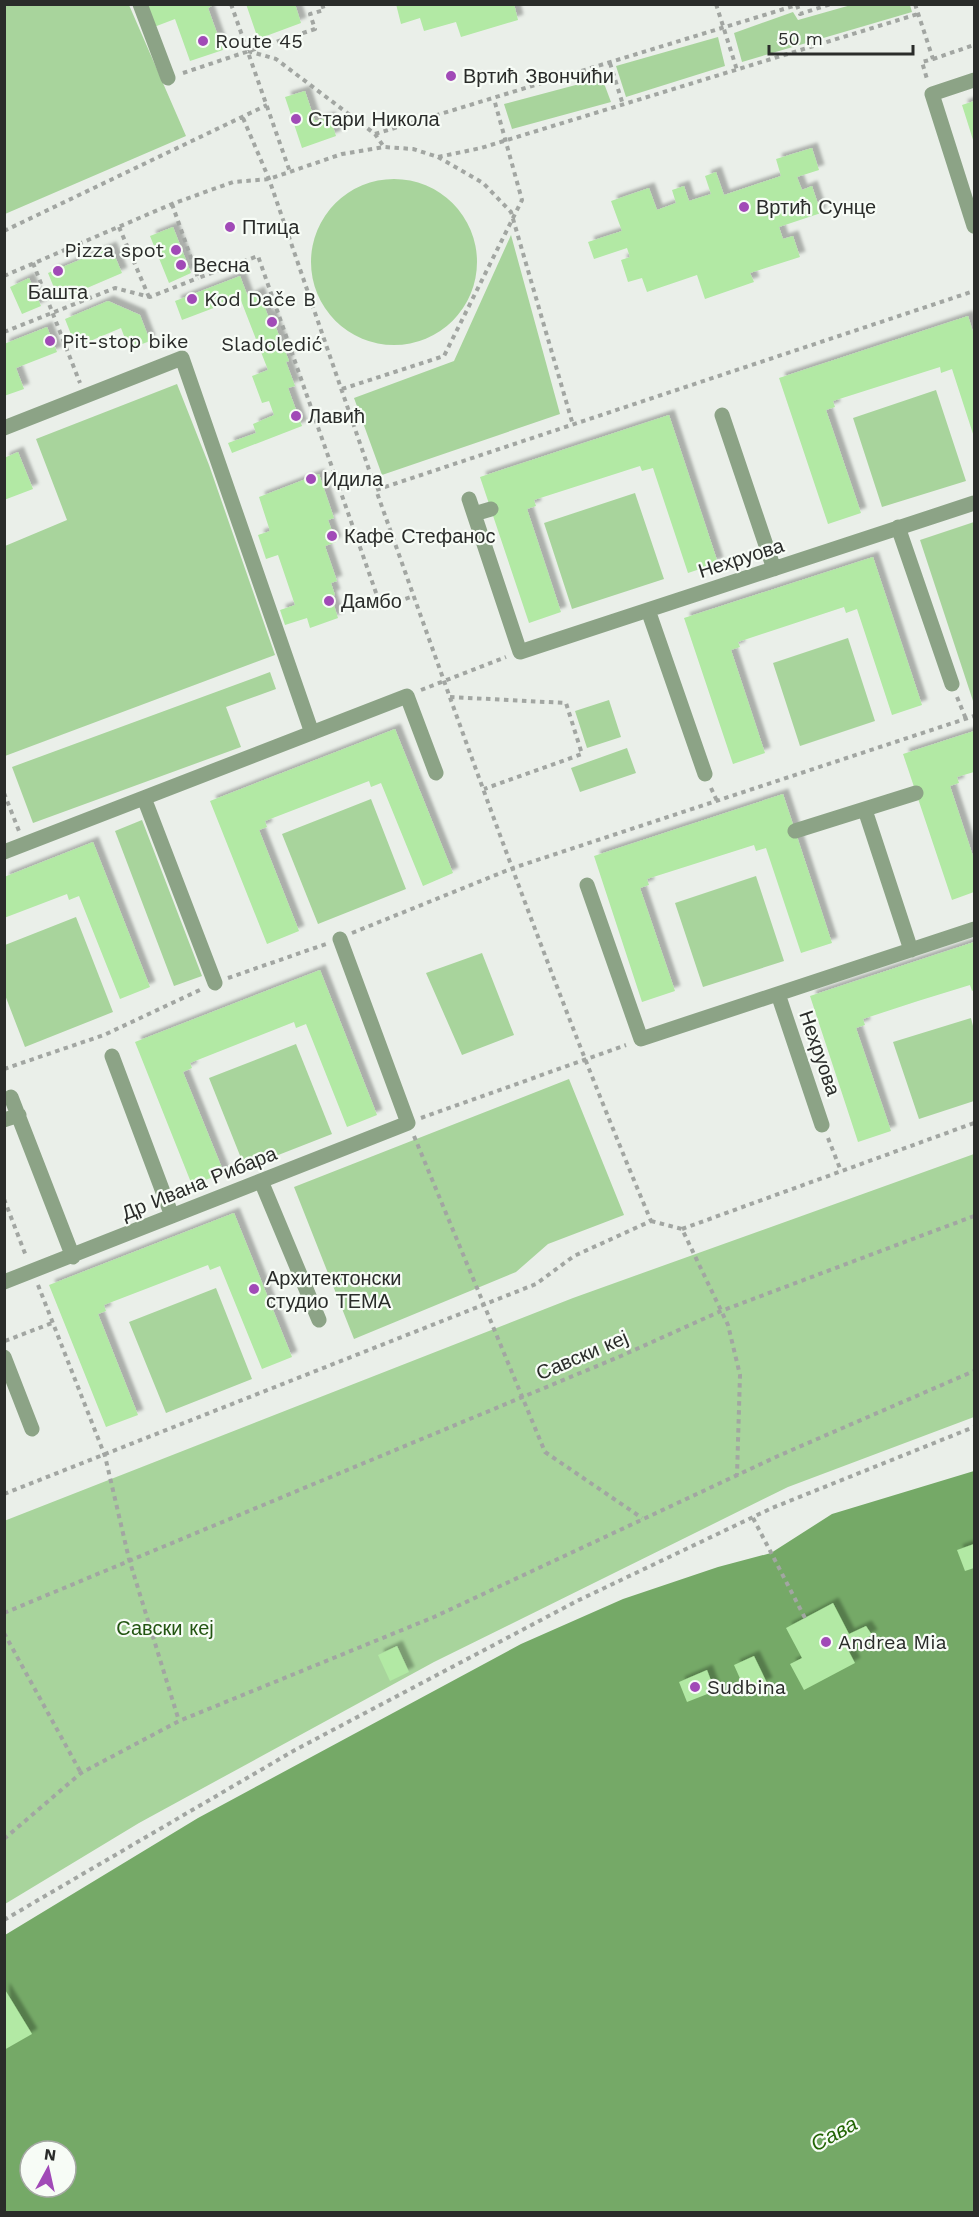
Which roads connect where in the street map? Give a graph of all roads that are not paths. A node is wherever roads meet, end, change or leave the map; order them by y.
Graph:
1 (140, 4) edge
2 (168, 78) road end
3 (975, 80) edge
4 (975, 226) edge
5 (722, 415) dead end
6 (4, 428) edge
7 (469, 499) dead end
8 (975, 503) edge
9 (491, 509) dead end
10 (474, 514) junction
11 (898, 527) junction
12 (774, 569) junction
13 (648, 610) junction
14 (952, 684) road end
15 (312, 733) junction
16 (436, 772) dead end
17 (705, 774) dead end
18 (916, 793) dead end
19 (144, 798) junction
20 (865, 810) junction
21 (795, 831) dead end
22 (4, 852) edge
23 (587, 885) dead end
24 (975, 929) edge
25 (340, 939) road end
26 (911, 950) junction
27 (215, 983) road end
28 (778, 994) junction
29 (112, 1056) dead end
30 (11, 1096) dead end
31 (12, 1118) edge
32 (822, 1125) road end
33 (261, 1181) junction
34 (172, 1216) junction
35 (73, 1257) junction
36 (4, 1282) edge
37 (319, 1320) dead end
38 (4, 1357) edge
39 (32, 1430) dead end

1 - 2 street
3 - 4 street
5 - 12 street
6 - 15 street
7 - 10 street
8 - 11 street, Нехруова
9 - 10 street
10 - 13 street, Нехруова
11 - 12 street, Нехруова
11 - 14 street
12 - 13 street, Нехруова
13 - 17 street
15 - 16 street
15 - 19 street
18 - 20 street
19 - 22 street
19 - 27 street
20 - 21 street
20 - 26 street
23 - 28 street, Нехруова
24 - 26 street, Нехруова
25 - 33 street, Др Ивана Рибара
26 - 28 street, Нехруова
28 - 32 street, Нехруова
29 - 34 street
30 - 31 street
31 - 35 street
33 - 34 street, Др Ивана Рибара
33 - 37 street
34 - 35 street, Др Ивана Рибара
35 - 36 street, Др Ивана Рибара
38 - 39 street

